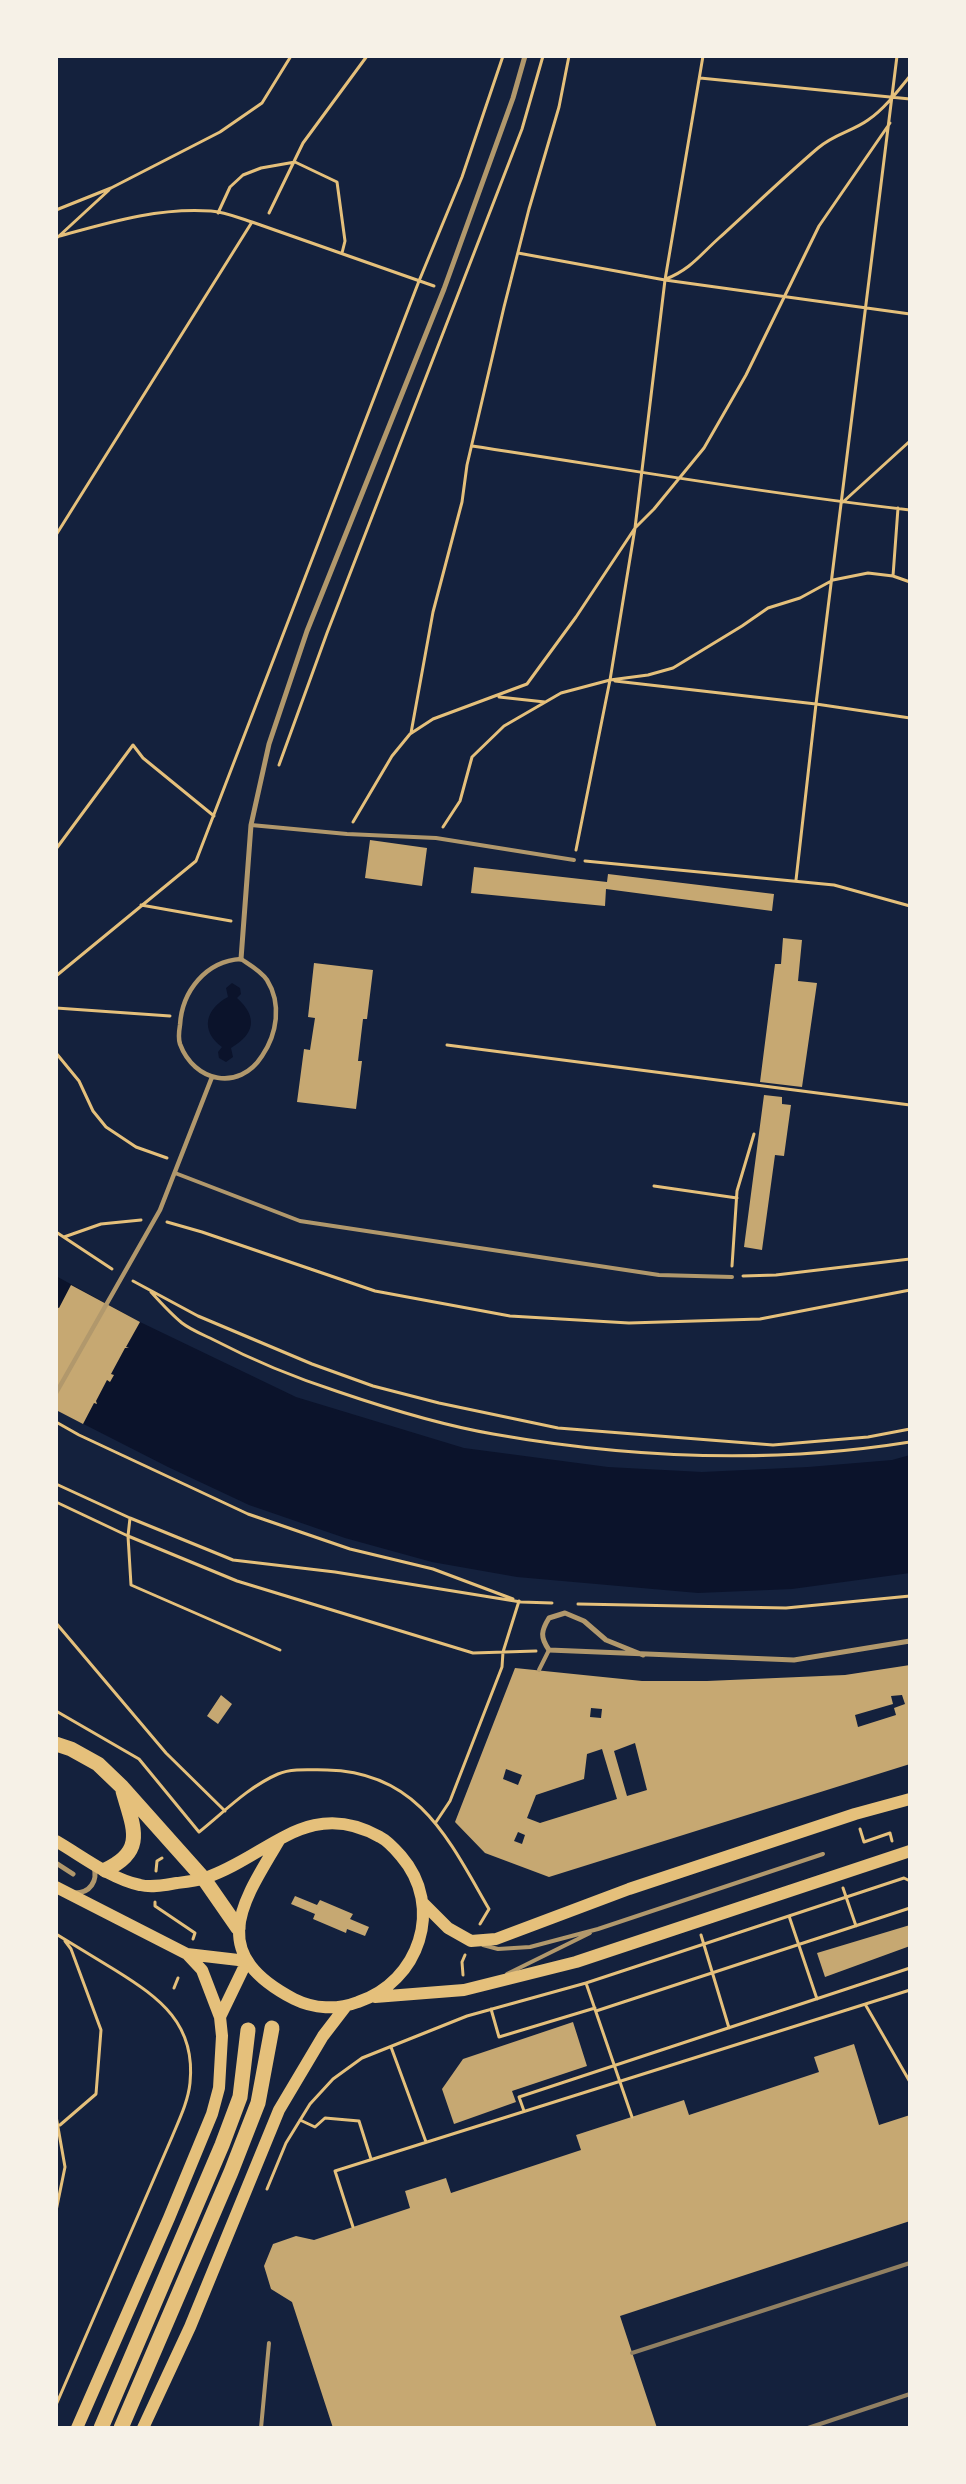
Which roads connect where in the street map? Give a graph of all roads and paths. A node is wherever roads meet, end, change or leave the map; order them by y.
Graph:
1 (292, 56) edge
2 (367, 56) edge
3 (503, 56) edge
4 (525, 56) edge
5 (543, 56) edge
6 (569, 56) edge
7 (703, 56) edge
8 (897, 56) edge
9 (910, 76) edge
10 (700, 78) junction
11 (893, 96) junction
12 (910, 99) edge
13 (890, 123) junction
14 (295, 162) junction
15 (111, 188) junction
16 (56, 210) edge
17 (218, 212) junction
18 (269, 213) dead end
19 (252, 222) junction
20 (57, 237) edge
21 (342, 253) junction
22 (518, 253) junction
23 (666, 280) junction
24 (419, 281) junction
25 (444, 289) junction
26 (783, 297) junction
27 (866, 309) junction
28 (910, 314) edge
29 (910, 441) edge
30 (472, 446) junction
31 (642, 471) junction
32 (680, 478) junction
33 (842, 502) junction
34 (898, 508) junction
35 (910, 510) edge
36 (635, 528) junction
37 (56, 535) edge
38 (893, 576) junction
39 (833, 580) junction
40 (910, 582) edge
41 (610, 680) junction
42 (496, 696) junction
43 (546, 702) junction
44 (816, 704) junction
45 (910, 718) edge
46 (410, 734) junction
47 (277, 772) dead end
48 (214, 816) junction
49 (251, 826) junction
50 (347, 834) junction
51 (436, 838) junction
52 (56, 849) edge
53 (574, 860) junction
54 (796, 880) junction
55 (140, 905) junction
56 (910, 906) edge
57 (244, 923) junction
58 (241, 958) junction
59 (56, 976) edge
60 (56, 1008) edge
61 (181, 1017) junction
62 (447, 1045) dead end
63 (56, 1053) edge
64 (212, 1077) junction
65 (910, 1105) edge
66 (754, 1134) dead end
67 (179, 1162) junction
68 (175, 1172) junction
69 (654, 1186) dead end
70 (737, 1198) junction
71 (155, 1218) junction
72 (56, 1232) edge
73 (64, 1237) junction
74 (910, 1259) edge
75 (122, 1275) junction
76 (732, 1277) junction
77 (147, 1288) junction
78 (910, 1290) edge
79 (56, 1393) edge
80 (56, 1422) edge
81 (910, 1429) edge
82 (910, 1442) edge
83 (56, 1484) edge
84 (56, 1502) edge
85 (130, 1518) junction
86 (128, 1536) junction
87 (910, 1596) edge
88 (521, 1602) junction
89 (560, 1603) dead end
90 (570, 1604) dead end
91 (56, 1623) edge
92 (910, 1641) edge
93 (280, 1650) dead end
94 (549, 1650) junction
95 (503, 1652) junction
96 (643, 1655) junction
97 (540, 1670) dead end
98 (56, 1711) edge
99 (56, 1744) edge
100 (122, 1787) junction
101 (910, 1799) edge
102 (436, 1822) dead end
103 (199, 1832) junction
104 (194, 1836) dead end
105 (280, 1839) junction
106 (56, 1841) edge
107 (910, 1851) edge
108 (823, 1854) dead end
109 (162, 1858) dead end
110 (92, 1862) junction
111 (56, 1863) edge
112 (106, 1870) junction
113 (73, 1874) dead end
114 (156, 1874) dead end
115 (838, 1875) junction
116 (204, 1879) junction
117 (910, 1881) edge
118 (61, 1890) edge
119 (155, 1897) dead end
120 (846, 1897) junction
121 (422, 1902) junction
122 (910, 1908) edge
123 (790, 1916) junction
124 (697, 1920) junction
125 (856, 1926) junction
126 (238, 1928) junction
127 (598, 1929) junction
128 (56, 1934) edge
129 (62, 1938) junction
130 (471, 1941) junction
131 (704, 1944) junction
132 (798, 1944) junction
133 (189, 1948) junction
134 (247, 1961) junction
135 (910, 1968) edge
136 (713, 1973) junction
137 (178, 1978) dead end
138 (489, 1983) junction
139 (586, 1983) junction
140 (174, 1988) dead end
141 (910, 1990) edge
142 (373, 1997) junction
143 (816, 1999) junction
144 (865, 2004) junction
145 (346, 2006) junction
146 (491, 2009) junction
147 (595, 2010) junction
148 (220, 2017) junction
149 (272, 2028) dead end
150 (730, 2028) junction
151 (248, 2030) dead end
152 (391, 2047) junction
153 (615, 2066) junction
154 (620, 2081) junction
155 (910, 2082) edge
156 (524, 2112) junction
157 (56, 2116) edge
158 (632, 2117) dead end
159 (300, 2120) junction
160 (60, 2125) junction
161 (426, 2142) junction
162 (371, 2160) junction
163 (263, 2197) dead end
164 (56, 2211) edge
165 (353, 2227) dead end
166 (269, 2343) dead end
167 (56, 2405) edge
168 (76, 2428) edge
169 (101, 2428) edge
170 (121, 2428) edge
171 (143, 2428) edge
172 (261, 2428) edge

1 - 15 path
2 - 14 path
3 - 24 path
4 - 25 street
5 - 47 path
6 - 22 path
7 - 10 path
8 - 11 path
9 - 11 path
10 - 11 path
10 - 23 path
11 - 12 path
11 - 13 path
11 - 23 path
13 - 26 path
13 - 27 path
14 - 17 path
14 - 18 path
14 - 21 path
15 - 16 path
15 - 20 path
17 - 19 path
17 - 20 path
19 - 21 path
19 - 37 path
21 - 24 path
22 - 23 path
22 - 30 path
23 - 26 path
23 - 31 path
24 - 25 path
24 - 48 path
25 - 49 street
26 - 27 path
26 - 32 path
27 - 28 path
27 - 33 path
29 - 33 path
30 - 31 path
30 - 46 path
31 - 32 path
31 - 36 path
32 - 33 path
32 - 36 path
33 - 34 path
33 - 39 path
34 - 35 path
34 - 38 path
36 - 41 path
36 - 42 path
38 - 39 path
38 - 40 path
39 - 41 path
39 - 44 path
41 - 43 path
41 - 44 path
41 - 53 path
42 - 43 path
42 - 46 path
43 - 51 path
44 - 45 path
44 - 54 path
46 - 50 path
48 - 52 path
48 - 55 path
49 - 50 lane
49 - 57 street
50 - 51 lane
51 - 53 lane
53 - 54 path
54 - 56 path
55 - 57 path
55 - 59 path
57 - 58 street
58 - 61 street
58 - 64 street
60 - 61 path
61 - 64 street
62 - 65 path
63 - 67 path
64 - 67 street
66 - 70 path
67 - 68 street
68 - 71 street
68 - 76 lane
69 - 70 path
70 - 76 path
71 - 73 path
71 - 75 street
71 - 78 path
72 - 73 path
73 - 75 path
74 - 76 path
75 - 77 path
75 - 79 street
77 - 81 path
77 - 82 path
80 - 88 path
83 - 85 path
84 - 86 path
85 - 86 path
85 - 88 path
86 - 93 path
86 - 95 path
87 - 90 path
88 - 89 path
88 - 95 path
91 - 103 path
92 - 96 street
94 - 95 path
94 - 96 street
94 - 96 street
94 - 97 lane
95 - 102 path
98 - 103 path
99 - 100 highway
100 - 112 highway
100 - 116 highway
101 - 130 main road
103 - 104 path
105 - 116 main road
105 - 121 main road
105 - 126 main road
106 - 110 main road
107 - 115 main road
108 - 127 lane
109 - 114 path
110 - 112 main road
110 - 118 street
111 - 113 street
112 - 116 main road
115 - 120 path
115 - 124 main road
116 - 126 highway
117 - 120 path
118 - 133 main road
119 - 133 path
120 - 123 path
120 - 125 path
121 - 130 main road
121 - 142 main road
122 - 125 path
123 - 131 path
123 - 132 path
124 - 131 path
124 - 138 main road
125 - 132 path
126 - 134 main road
127 - 130 lane
127 - 138 lane
128 - 129 path
129 - 160 path
129 - 167 path
131 - 136 path
131 - 139 path
132 - 136 path
132 - 143 path
133 - 134 main road
133 - 148 main road
134 - 145 main road
134 - 148 main road
135 - 143 path
136 - 147 path
136 - 150 path
137 - 140 path
138 - 142 main road
139 - 146 path
139 - 147 path
141 - 144 path
142 - 145 main road
143 - 150 path
144 - 154 path
144 - 155 path
145 - 171 main road
146 - 147 path
146 - 152 path
147 - 153 path
148 - 168 main road
149 - 170 highway
150 - 153 path
151 - 169 highway
152 - 159 path
152 - 161 path
153 - 154 path
153 - 156 path
154 - 156 path
154 - 158 path
156 - 161 path
157 - 160 path
159 - 162 path
159 - 163 path
160 - 164 path
161 - 162 path
162 - 165 path
166 - 172 lane

